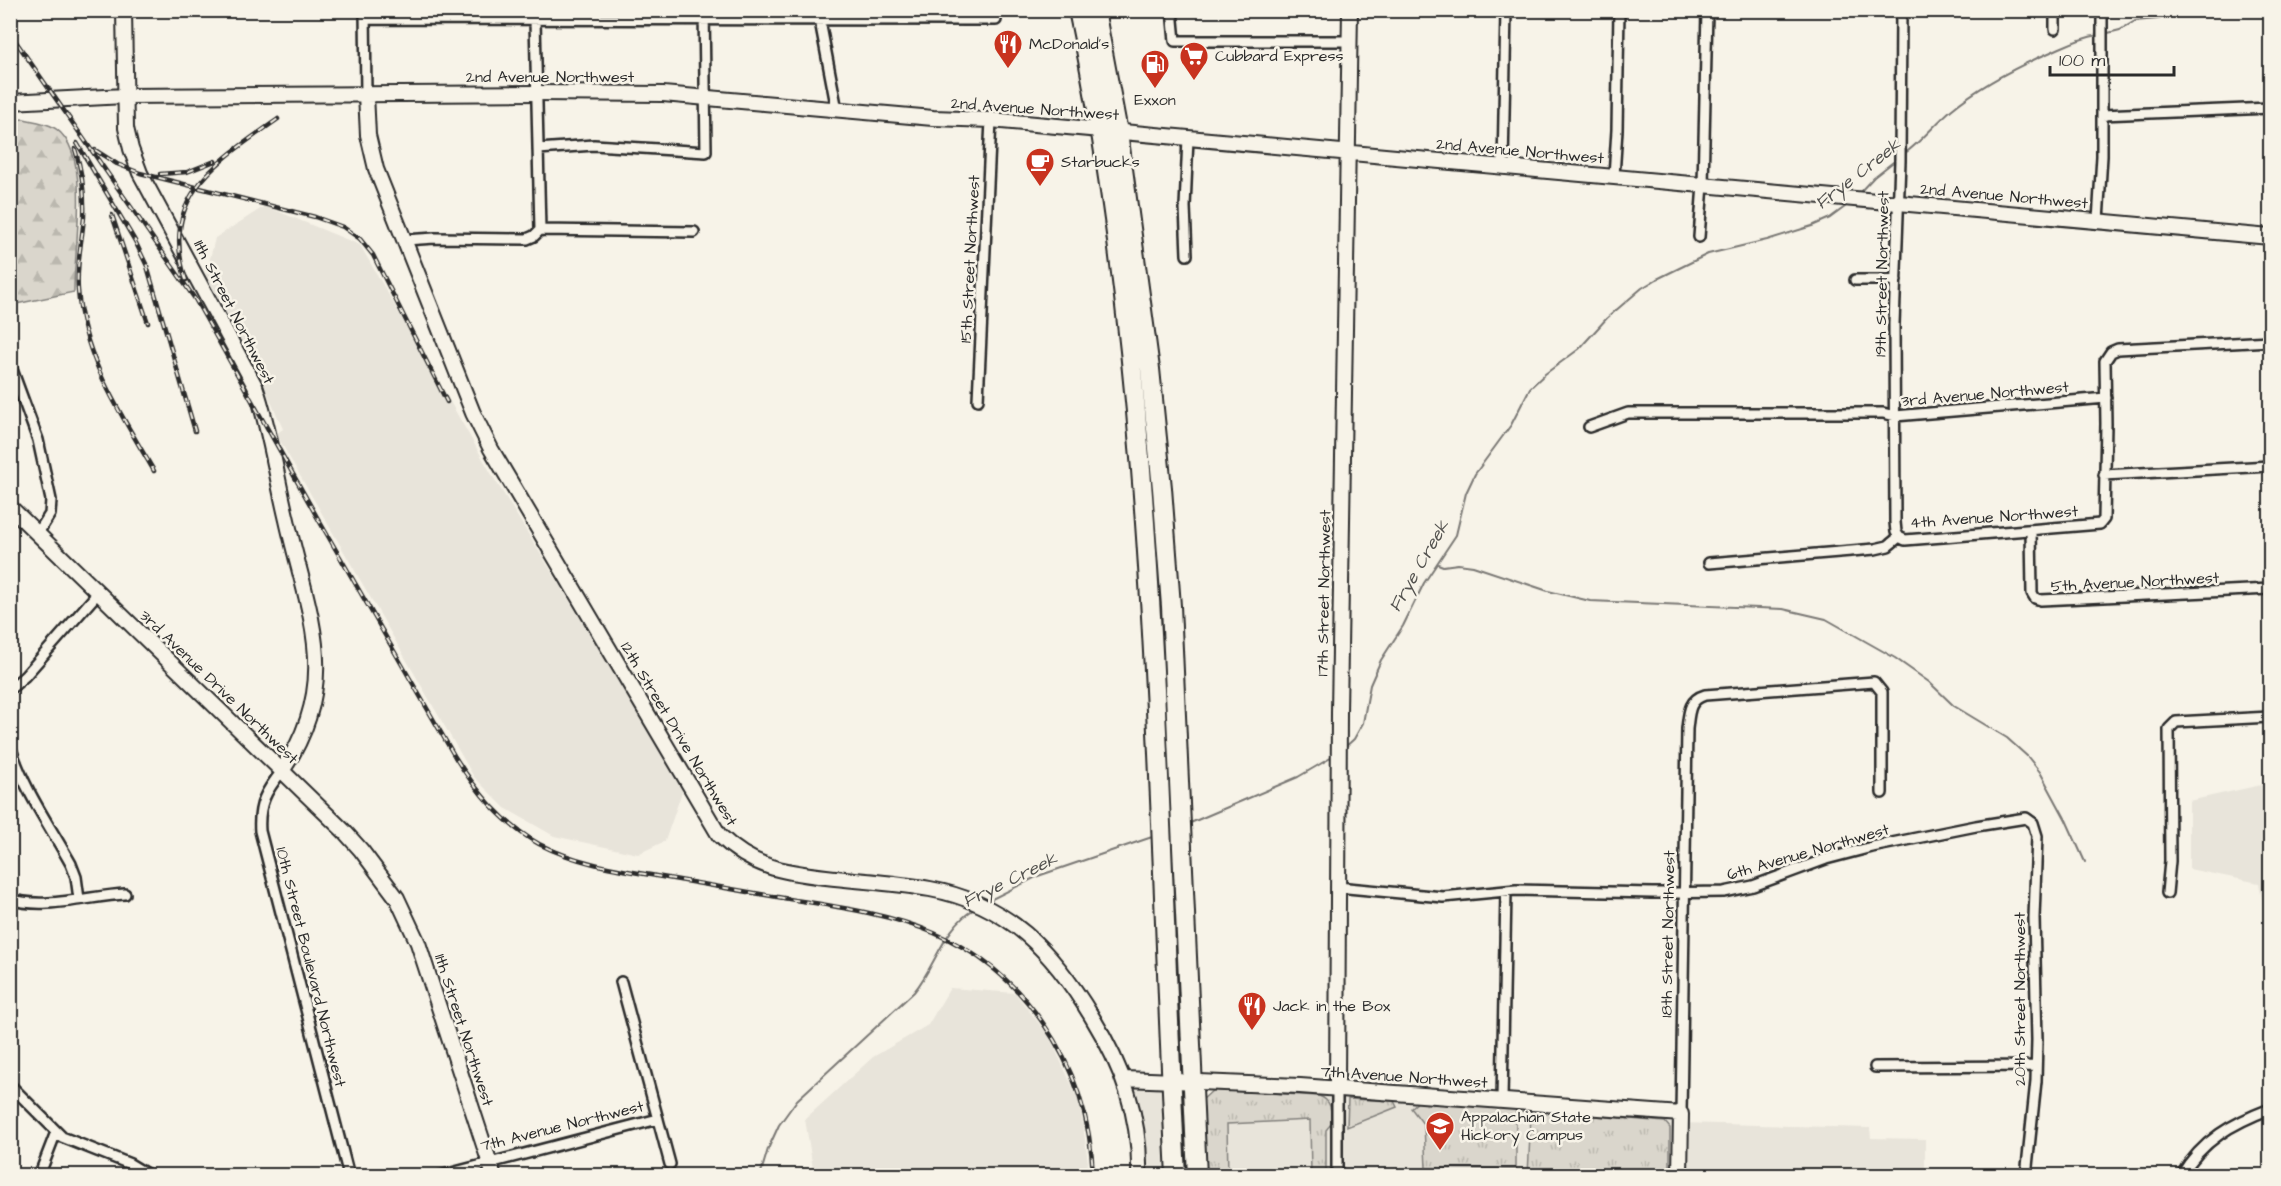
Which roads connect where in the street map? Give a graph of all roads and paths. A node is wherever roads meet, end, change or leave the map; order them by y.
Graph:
1 (124, 10) edge
2 (704, 10) edge
3 (1078, 10) edge
4 (1095, 10) edge
5 (1172, 10) edge
6 (1350, 10) edge
7 (1506, 10) edge
8 (1618, 10) edge
9 (1707, 10) edge
10 (1900, 10) edge
11 (2055, 10) edge
12 (2102, 10) edge
13 (365, 15) edge
14 (535, 20) junction
15 (996, 20) dead end
16 (705, 21) junction
17 (820, 21) junction
18 (2055, 29) dead end
19 (1349, 41) junction
20 (536, 93) junction
21 (366, 94) junction
22 (125, 96) junction
23 (706, 97) junction
24 (10, 102) edge
25 (2271, 108) edge
26 (837, 110) junction
27 (2102, 115) junction
28 (991, 120) junction
29 (1110, 131) junction
30 (1188, 138) junction
31 (538, 149) junction
32 (1347, 153) junction
33 (1503, 166) junction
34 (1614, 176) junction
35 (1703, 185) junction
36 (1898, 203) junction
37 (2098, 221) junction
38 (540, 230) junction
39 (694, 232) dead end
40 (1699, 237) dead end
41 (2271, 237) edge
42 (405, 240) junction
43 (1187, 255) dead end
44 (1855, 280) dead end
45 (1896, 280) junction
46 (2271, 341) edge
47 (10, 364) edge
48 (2106, 398) junction
49 (978, 400) dead end
50 (1895, 416) junction
51 (1589, 427) dead end
52 (2271, 466) edge
53 (2104, 475) junction
54 (10, 507) edge
55 (2031, 530) junction
56 (38, 533) junction
57 (1899, 537) junction
58 (1709, 563) dead end
59 (2271, 589) edge
60 (98, 593) junction
61 (10, 689) edge
62 (2271, 717) edge
63 (10, 745) edge
64 (282, 771) junction
65 (1882, 793) dead end
66 (2033, 823) joint
67 (1338, 887) junction
68 (1506, 891) junction
69 (1685, 893) junction
70 (2167, 893) dead end
71 (125, 894) dead end
72 (397, 898) joint
73 (10, 899) edge
74 (79, 899) junction
75 (621, 982) dead end
76 (2036, 1066) junction
77 (1875, 1067) dead end
78 (1125, 1079) junction
79 (1172, 1080) junction
80 (1192, 1080) junction
81 (10, 1085) edge
82 (1337, 1089) junction
83 (1502, 1100) junction
84 (2271, 1109) edge
85 (1681, 1114) junction
86 (658, 1119) junction
87 (56, 1132) junction
88 (670, 1164) dead end
89 (492, 1169) edge
90 (39, 1176) edge
91 (150, 1176) edge
92 (349, 1176) edge
93 (440, 1176) edge
94 (1139, 1176) edge
95 (1176, 1176) edge
96 (1197, 1176) edge
97 (1337, 1176) edge
98 (1680, 1176) edge
99 (2026, 1176) edge
100 (2181, 1176) edge

1 - 22 street, 11th Street Northwest
2 - 16 street
3 - 29 highway
4 - 29 highway
5 - 19 street
6 - 19 street, 17th Street Northwest
7 - 33 street
8 - 34 street
9 - 35 street
10 - 36 street, 19th Street Northwest
11 - 18 street
12 - 27 street
13 - 14 street
13 - 21 street
14 - 16 street
14 - 20 street
15 - 17 street
16 - 17 street
16 - 23 street
17 - 26 street
19 - 32 street, 17th Street Northwest
20 - 21 street, 2nd Avenue Northwest
20 - 23 street, 2nd Avenue Northwest
20 - 31 street
21 - 22 street, 2nd Avenue Northwest
21 - 42 street, 12th Street Drive Northwest
22 - 24 street, 2nd Avenue Northwest
22 - 64 street, 11th Street Northwest
23 - 26 street, 2nd Avenue Northwest
23 - 31 street
25 - 27 street
26 - 28 street, 2nd Avenue Northwest
27 - 37 street
28 - 29 street, 2nd Avenue Northwest
28 - 49 street, 15th Street Northwest
29 - 30 street, 2nd Avenue Northwest
29 - 79 highway
29 - 80 highway
30 - 32 street, 2nd Avenue Northwest
30 - 43 street
31 - 38 street
32 - 33 street, 2nd Avenue Northwest
32 - 67 street, 17th Street Northwest
33 - 34 street, 2nd Avenue Northwest
34 - 35 street, 2nd Avenue Northwest
35 - 36 street, 2nd Avenue Northwest
35 - 40 street
36 - 37 street, 2nd Avenue Northwest
36 - 45 street, 19th Street Northwest
37 - 41 street, 2nd Avenue Northwest
38 - 39 street
38 - 42 street
42 - 78 street, 12th Street Drive Northwest
44 - 45 street
45 - 50 street, 19th Street Northwest
46 - 48 street
47 - 56 street
48 - 50 street, 3rd Avenue Northwest
48 - 53 street
50 - 51 street, 3rd Avenue Northwest
50 - 57 street, 19th Street Northwest
52 - 53 street
53 - 55 street, 4th Avenue Northwest
54 - 56 street, 3rd Avenue Drive Northwest
55 - 57 street, 4th Avenue Northwest
55 - 59 street, 5th Avenue Northwest
56 - 60 street, 3rd Avenue Drive Northwest
57 - 58 street, 4th Avenue Northwest
60 - 61 street
60 - 64 street, 3rd Avenue Drive Northwest
62 - 70 street
63 - 74 street
64 - 72 street, 3rd Avenue Drive Northwest
64 - 92 street, 10th Street Boulevard Northwest
65 - 69 street, 18th Street Northwest
66 - 69 street, 6th Avenue Northwest
66 - 76 street, 20th Street Northwest
67 - 68 street, 6th Avenue Northwest
67 - 82 street, 17th Street Northwest
68 - 69 street, 6th Avenue Northwest
68 - 83 street
69 - 85 street, 18th Street Northwest
71 - 74 street
72 - 89 street, 11th Street Northwest
73 - 74 street
75 - 86 street
76 - 77 street
76 - 99 street, 20th Street Northwest
78 - 79 street, 7th Avenue Northwest
78 - 94 street, 12th Street Drive Northwest
79 - 80 street, 7th Avenue Northwest
79 - 95 highway
80 - 82 street, 7th Avenue Northwest
80 - 96 highway
81 - 87 street
82 - 83 street, 7th Avenue Northwest
82 - 97 street, 17th Street Northwest
83 - 85 street, 7th Avenue Northwest
84 - 100 street
85 - 98 street, 18th Street Northwest
86 - 88 street
86 - 89 street, 7th Avenue Northwest
87 - 90 street
87 - 91 street
89 - 93 street, 7th Avenue Northwest

